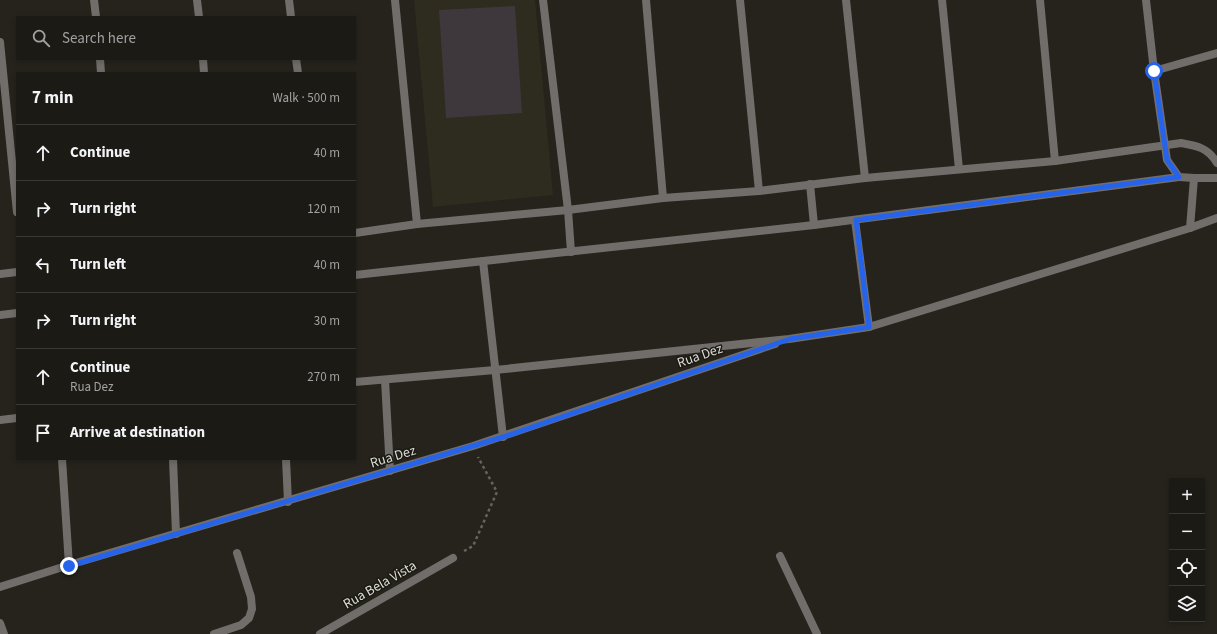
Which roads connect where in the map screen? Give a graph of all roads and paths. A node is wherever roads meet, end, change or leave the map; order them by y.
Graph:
1 (94, 0) edge
2 (197, 0) edge
3 (289, 0) edge
4 (395, 0) edge
5 (543, 0) edge
6 (646, 0) edge
7 (740, 0) edge
8 (846, 0) edge
9 (942, 0) edge
10 (1040, 0) edge
11 (1146, 0) edge
12 (96, 16) edge
13 (198, 16) edge
14 (291, 16) edge
15 (0, 42) edge
16 (1217, 53) edge
17 (100, 60) edge
18 (203, 60) edge
19 (296, 60) edge
20 (1154, 71) junction
21 (101, 72) edge
22 (204, 72) edge
23 (298, 72) edge
24 (1166, 146) junction
25 (1055, 161) junction
26 (1217, 163) edge
27 (959, 170) junction
28 (1179, 177) junction
29 (865, 178) junction
30 (1194, 178) junction
31 (1217, 178) edge
32 (810, 184) junction
33 (759, 191) junction
34 (663, 198) junction
35 (16, 202) edge
36 (568, 210) junction
37 (1217, 218) edge
38 (856, 220) junction
39 (417, 224) junction
40 (814, 225) junction
41 (1190, 228) junction
42 (356, 233) edge
43 (571, 252) junction
44 (483, 261) junction
45 (16, 272) edge
46 (0, 274) edge
47 (356, 275) edge
48 (16, 313) edge
49 (0, 316) edge
50 (869, 327) junction
51 (790, 339) junction
52 (495, 370) junction
53 (385, 380) junction
54 (356, 382) edge
55 (16, 418) edge
56 (0, 420) edge
57 (503, 437) junction
58 (473, 446) junction
59 (62, 460) edge
60 (173, 460) edge
61 (286, 460) edge
62 (390, 471) junction
63 (288, 502) junction
64 (176, 534) junction
65 (237, 553) dead end
66 (780, 556) dead end
67 (453, 558) joint
68 (69, 566) junction
69 (0, 588) edge
70 (0, 623) edge
71 (4, 634) edge
72 (214, 634) edge
73 (320, 634) edge
74 (817, 634) edge

1 - 12 street
2 - 13 street
3 - 14 street
4 - 39 street
5 - 36 street
6 - 34 street
7 - 33 street
8 - 29 street
9 - 27 street
10 - 25 street
11 - 20 street
15 - 35 street
16 - 20 street
17 - 21 street
18 - 22 street
19 - 23 street
20 - 24 street
24 - 25 street
24 - 26 street
24 - 28 street
25 - 27 street
27 - 29 street
28 - 30 street
28 - 38 street
29 - 32 street
30 - 31 street
30 - 41 street
32 - 33 street
32 - 40 street
33 - 34 street
34 - 36 street
36 - 39 street
36 - 43 street
37 - 41 street
38 - 40 street
38 - 50 street
39 - 42 street
40 - 43 street
41 - 50 street
43 - 44 street
44 - 47 street
44 - 52 street
45 - 46 street
48 - 49 street
50 - 51 street
51 - 52 street
51 - 57 street, Rua Dez
52 - 53 street
52 - 57 street
53 - 54 street
53 - 62 street
55 - 56 street
57 - 58 street, Rua Dez
58 - 62 street, Rua Dez
58 - 67 path
59 - 68 street
60 - 64 street
61 - 63 street
62 - 63 street, Rua Dez
63 - 64 street, Rua Dez
64 - 68 street, Rua Dez
65 - 72 street
66 - 74 street
67 - 73 street, Rua Bela Vista
68 - 69 street, Rua Dez
70 - 71 street

